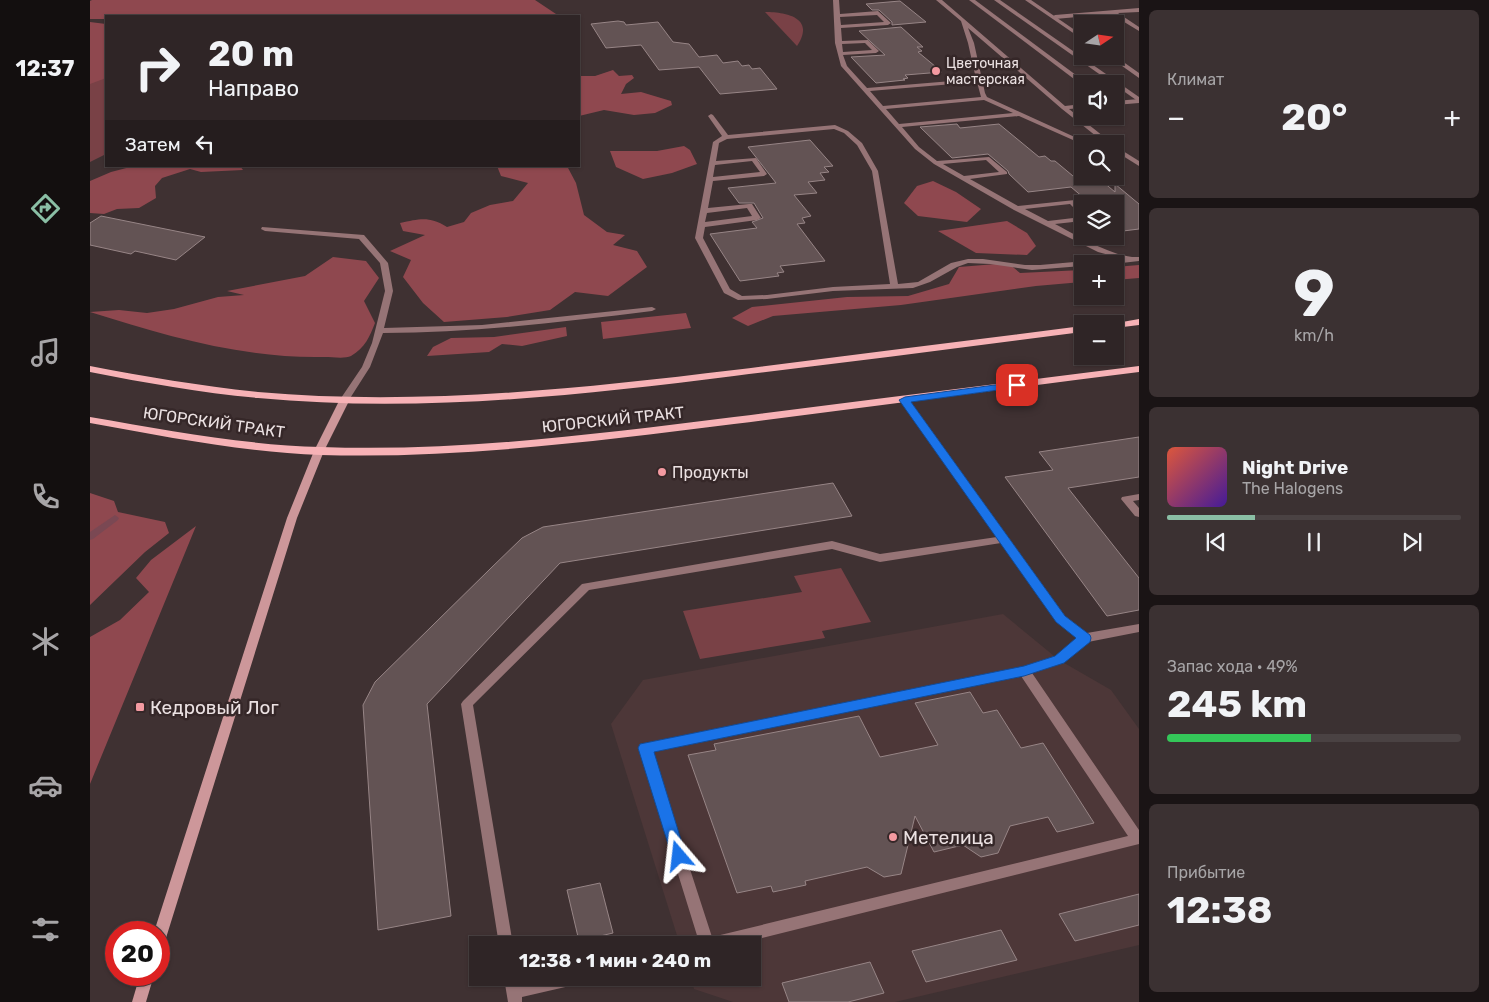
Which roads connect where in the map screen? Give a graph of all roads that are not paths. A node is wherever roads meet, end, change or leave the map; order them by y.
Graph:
1 (836, 0) edge
2 (940, 0) edge
3 (972, 0) edge
4 (997, 0) edge
5 (1028, 0) edge
6 (1139, 10) edge
7 (1112, 12) junction
8 (837, 16) junction
9 (1055, 17) junction
10 (962, 18) junction
11 (838, 27) junction
12 (1139, 29) edge
13 (1074, 30) edge
14 (838, 43) junction
15 (971, 43) junction
16 (988, 44) junction
17 (840, 54) junction
18 (1124, 65) edge
19 (1074, 76) edge
20 (1139, 76) edge
21 (979, 80) junction
22 (864, 90) junction
23 (985, 98) junction
24 (1139, 100) edge
25 (1124, 102) edge
26 (1074, 107) edge
27 (880, 108) junction
28 (1064, 108) junction
29 (1020, 114) junction
30 (711, 116) dead end
31 (897, 126) junction
32 (1098, 135) edge
33 (726, 137) junction
34 (1074, 138) edge
35 (1124, 156) edge
36 (712, 163) junction
37 (936, 163) junction
38 (1139, 165) edge
39 (962, 178) junction
40 (709, 179) junction
41 (1074, 204) edge
42 (1017, 208) junction
43 (704, 211) junction
44 (1074, 220) edge
45 (1047, 223) junction
46 (701, 225) junction
47 (265, 228) dead end
48 (1135, 259) edge
49 (1074, 265) edge
50 (894, 286) junction
51 (652, 309) dead end
52 (1139, 322) edge
53 (1124, 324) edge
54 (380, 331) junction
55 (1074, 331) edge
56 (90, 369) edge
57 (1139, 369) edge
58 (905, 400) junction
59 (344, 401) junction
60 (90, 420) edge
61 (319, 451) junction
62 (1139, 496) edge
63 (1139, 514) edge
64 (1004, 539) junction
65 (1139, 628) edge
66 (1085, 638) junction
67 (1024, 671) junction
68 (164, 921) edge
69 (505, 936) edge
70 (144, 986) edge
71 (536, 986) edge
72 (513, 991) edge
73 (139, 1002) edge

1 - 8 street
2 - 10 street
3 - 19 street
4 - 24 street
5 - 9 street
6 - 7 street
7 - 9 street
7 - 12 street
8 - 11 street
8 - 11 street
9 - 13 street
10 - 15 street
10 - 16 street
11 - 14 street
14 - 17 street
14 - 17 street
15 - 16 street
15 - 21 street
16 - 28 street
17 - 22 street
18 - 20 street
21 - 22 street
21 - 23 street
22 - 27 street
23 - 27 street
23 - 29 street
24 - 25 street
26 - 28 street
27 - 31 street
28 - 32 street
29 - 31 street
29 - 34 street
30 - 33 street
31 - 37 street
33 - 36 street
33 - 50 street
35 - 38 street
36 - 40 street
36 - 40 street
37 - 39 street
37 - 39 street
39 - 42 street
40 - 43 street
41 - 42 street
42 - 45 street
43 - 46 street
43 - 46 street
44 - 45 street
45 - 48 street
46 - 50 street
47 - 54 street
49 - 50 street
51 - 54 street
52 - 53 main road
54 - 59 street
55 - 59 main road, ЮГОРСКИЙ ТРАКТ
56 - 59 main road, ЮГОРСКИЙ ТРАКТ
57 - 58 main road, ЮГОРСКИЙ ТРАКТ
58 - 61 main road, ЮГОРСКИЙ ТРАКТ
58 - 64 street
59 - 61 main road
60 - 61 main road, ЮГОРСКИЙ ТРАКТ
61 - 68 main road
62 - 63 street
64 - 66 street
64 - 69 street
65 - 66 street
66 - 67 street
67 - 67 street
70 - 73 main road
71 - 72 street

